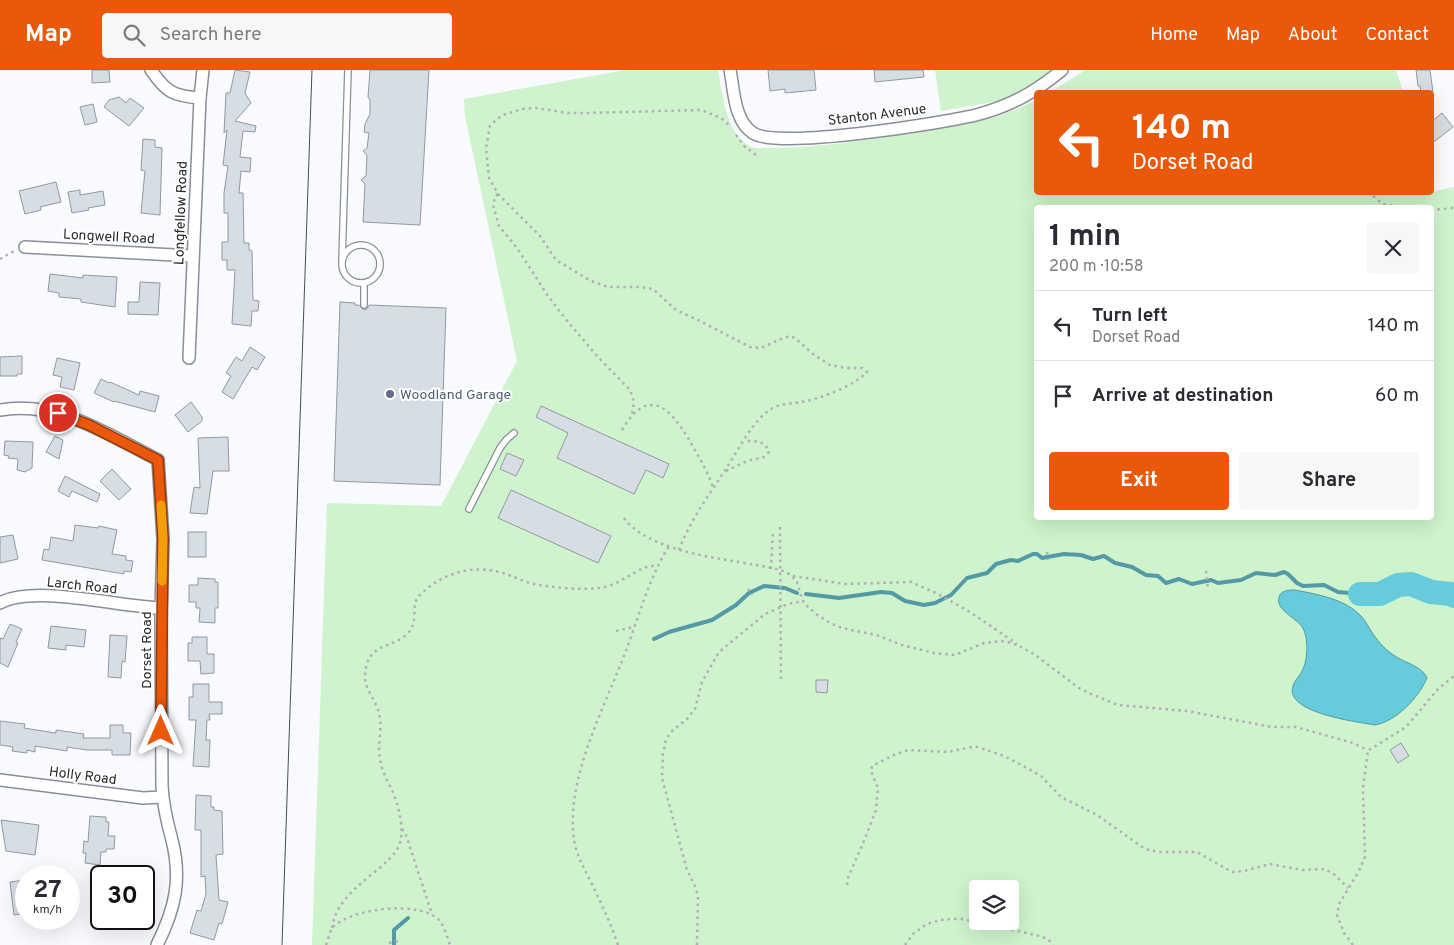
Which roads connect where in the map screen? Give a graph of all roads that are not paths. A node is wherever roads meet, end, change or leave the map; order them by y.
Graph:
1 (151, 70) edge
2 (203, 70) edge
3 (348, 70) edge
4 (730, 70) edge
5 (1062, 70) edge
6 (1036, 90) edge
7 (1034, 91) edge
8 (200, 98) junction
9 (24, 247) road end
10 (193, 256) junction
11 (342, 260) junction
12 (364, 283) junction
13 (364, 305) dead end
14 (189, 358) dead end
15 (0, 410) edge
16 (514, 433) dead end
17 (469, 509) dead end
18 (0, 603) edge
19 (162, 608) junction
20 (0, 780) edge
21 (162, 797) junction
22 (157, 945) edge

1 - 8 street
2 - 8 street, Longfellow Road
3 - 11 lane
4 - 7 street, Stanton Avenue
5 - 6 street, Stanton Avenue
8 - 10 street, Longfellow Road
9 - 10 street, Longwell Road
10 - 14 street, Longfellow Road
11 - 12 lane
11 - 12 lane
12 - 13 lane
15 - 19 street, Dorset Road
16 - 17 lane
18 - 19 street, Larch Road
19 - 21 street, Dorset Road
20 - 21 street, Holly Road
21 - 22 street, Dorset Road

